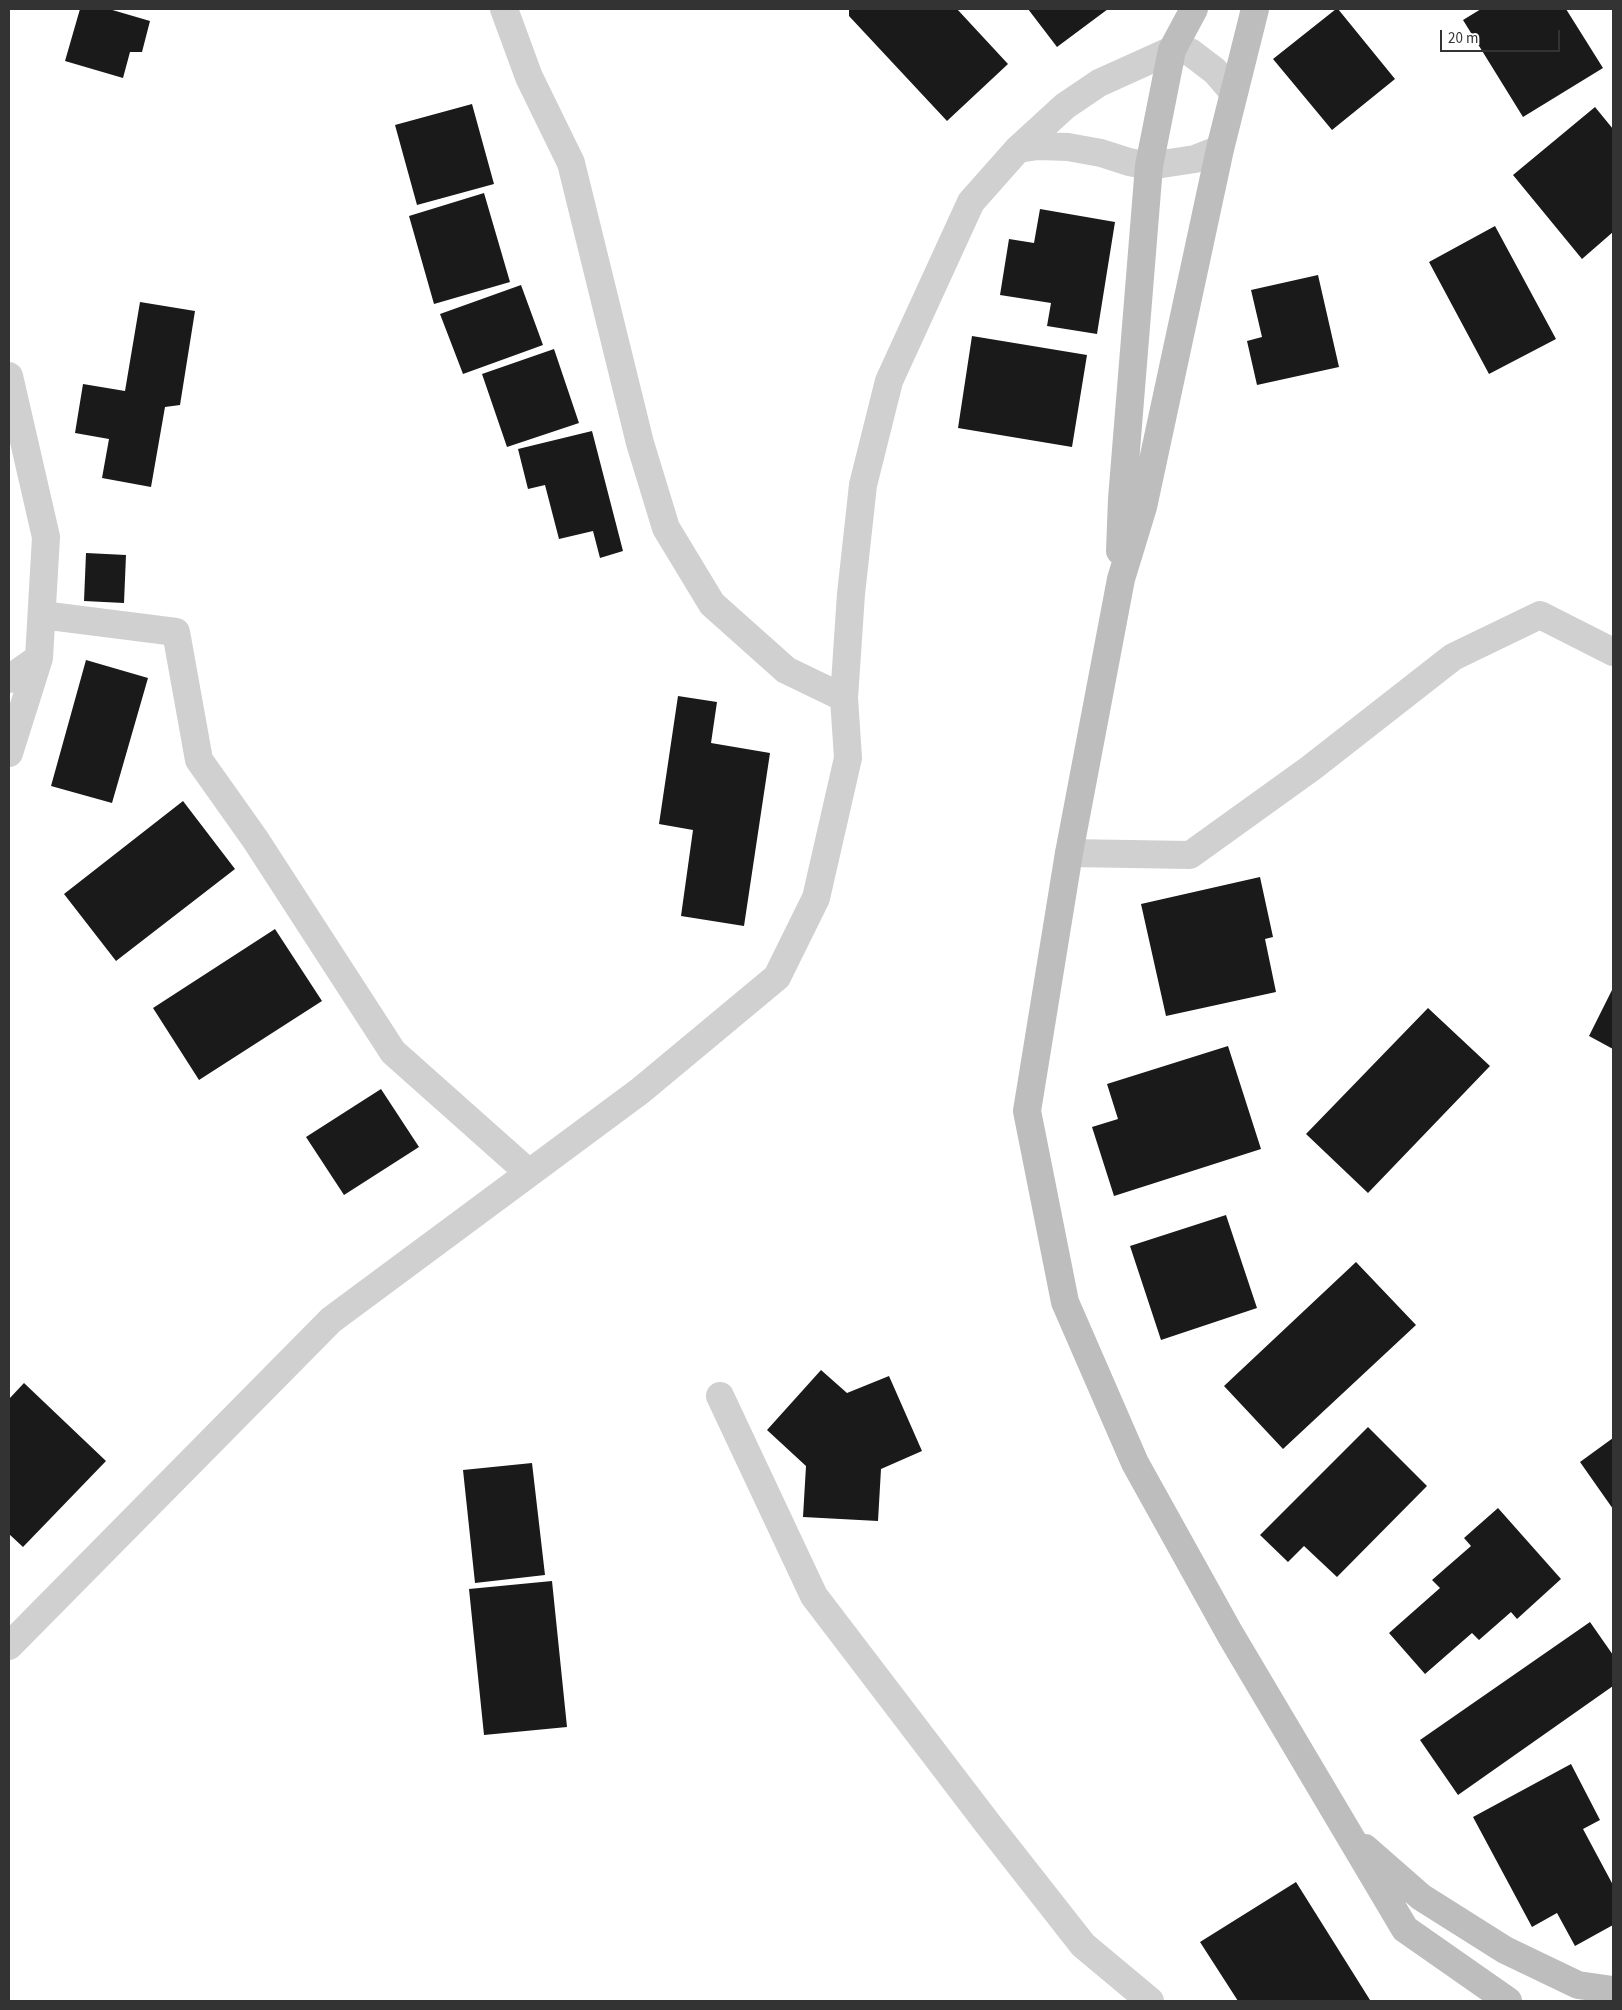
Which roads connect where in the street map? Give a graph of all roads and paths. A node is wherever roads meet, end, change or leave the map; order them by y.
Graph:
1 (504, 9) edge
2 (1194, 9) edge
3 (1255, 9) edge
4 (1172, 50) junction
5 (1233, 92) junction
6 (1018, 149) junction
7 (1220, 149) junction
8 (1149, 166) junction
9 (9, 376) edge
10 (1121, 579) junction
11 (42, 615) junction
12 (1613, 652) edge
13 (39, 658) junction
14 (9, 680) edge
15 (844, 698) junction
16 (9, 753) edge
17 (1069, 853) junction
18 (529, 1173) junction
19 (720, 1396) dead end
20 (9, 1646) edge
21 (1345, 1830) junction
22 (1613, 1990) edge
23 (1150, 2001) edge
24 (1508, 2001) edge

1 - 15 street
2 - 4 main road
3 - 5 main road
4 - 5 street
4 - 6 street
4 - 8 main road
5 - 7 main road
6 - 8 street
6 - 15 street
7 - 8 street
7 - 10 main road
8 - 10 main road
9 - 11 street
10 - 17 main road
11 - 13 street
11 - 18 street
12 - 17 street
13 - 14 street
13 - 16 street
15 - 18 street
17 - 21 main road
18 - 20 street
19 - 23 street
21 - 22 main road
21 - 24 main road

